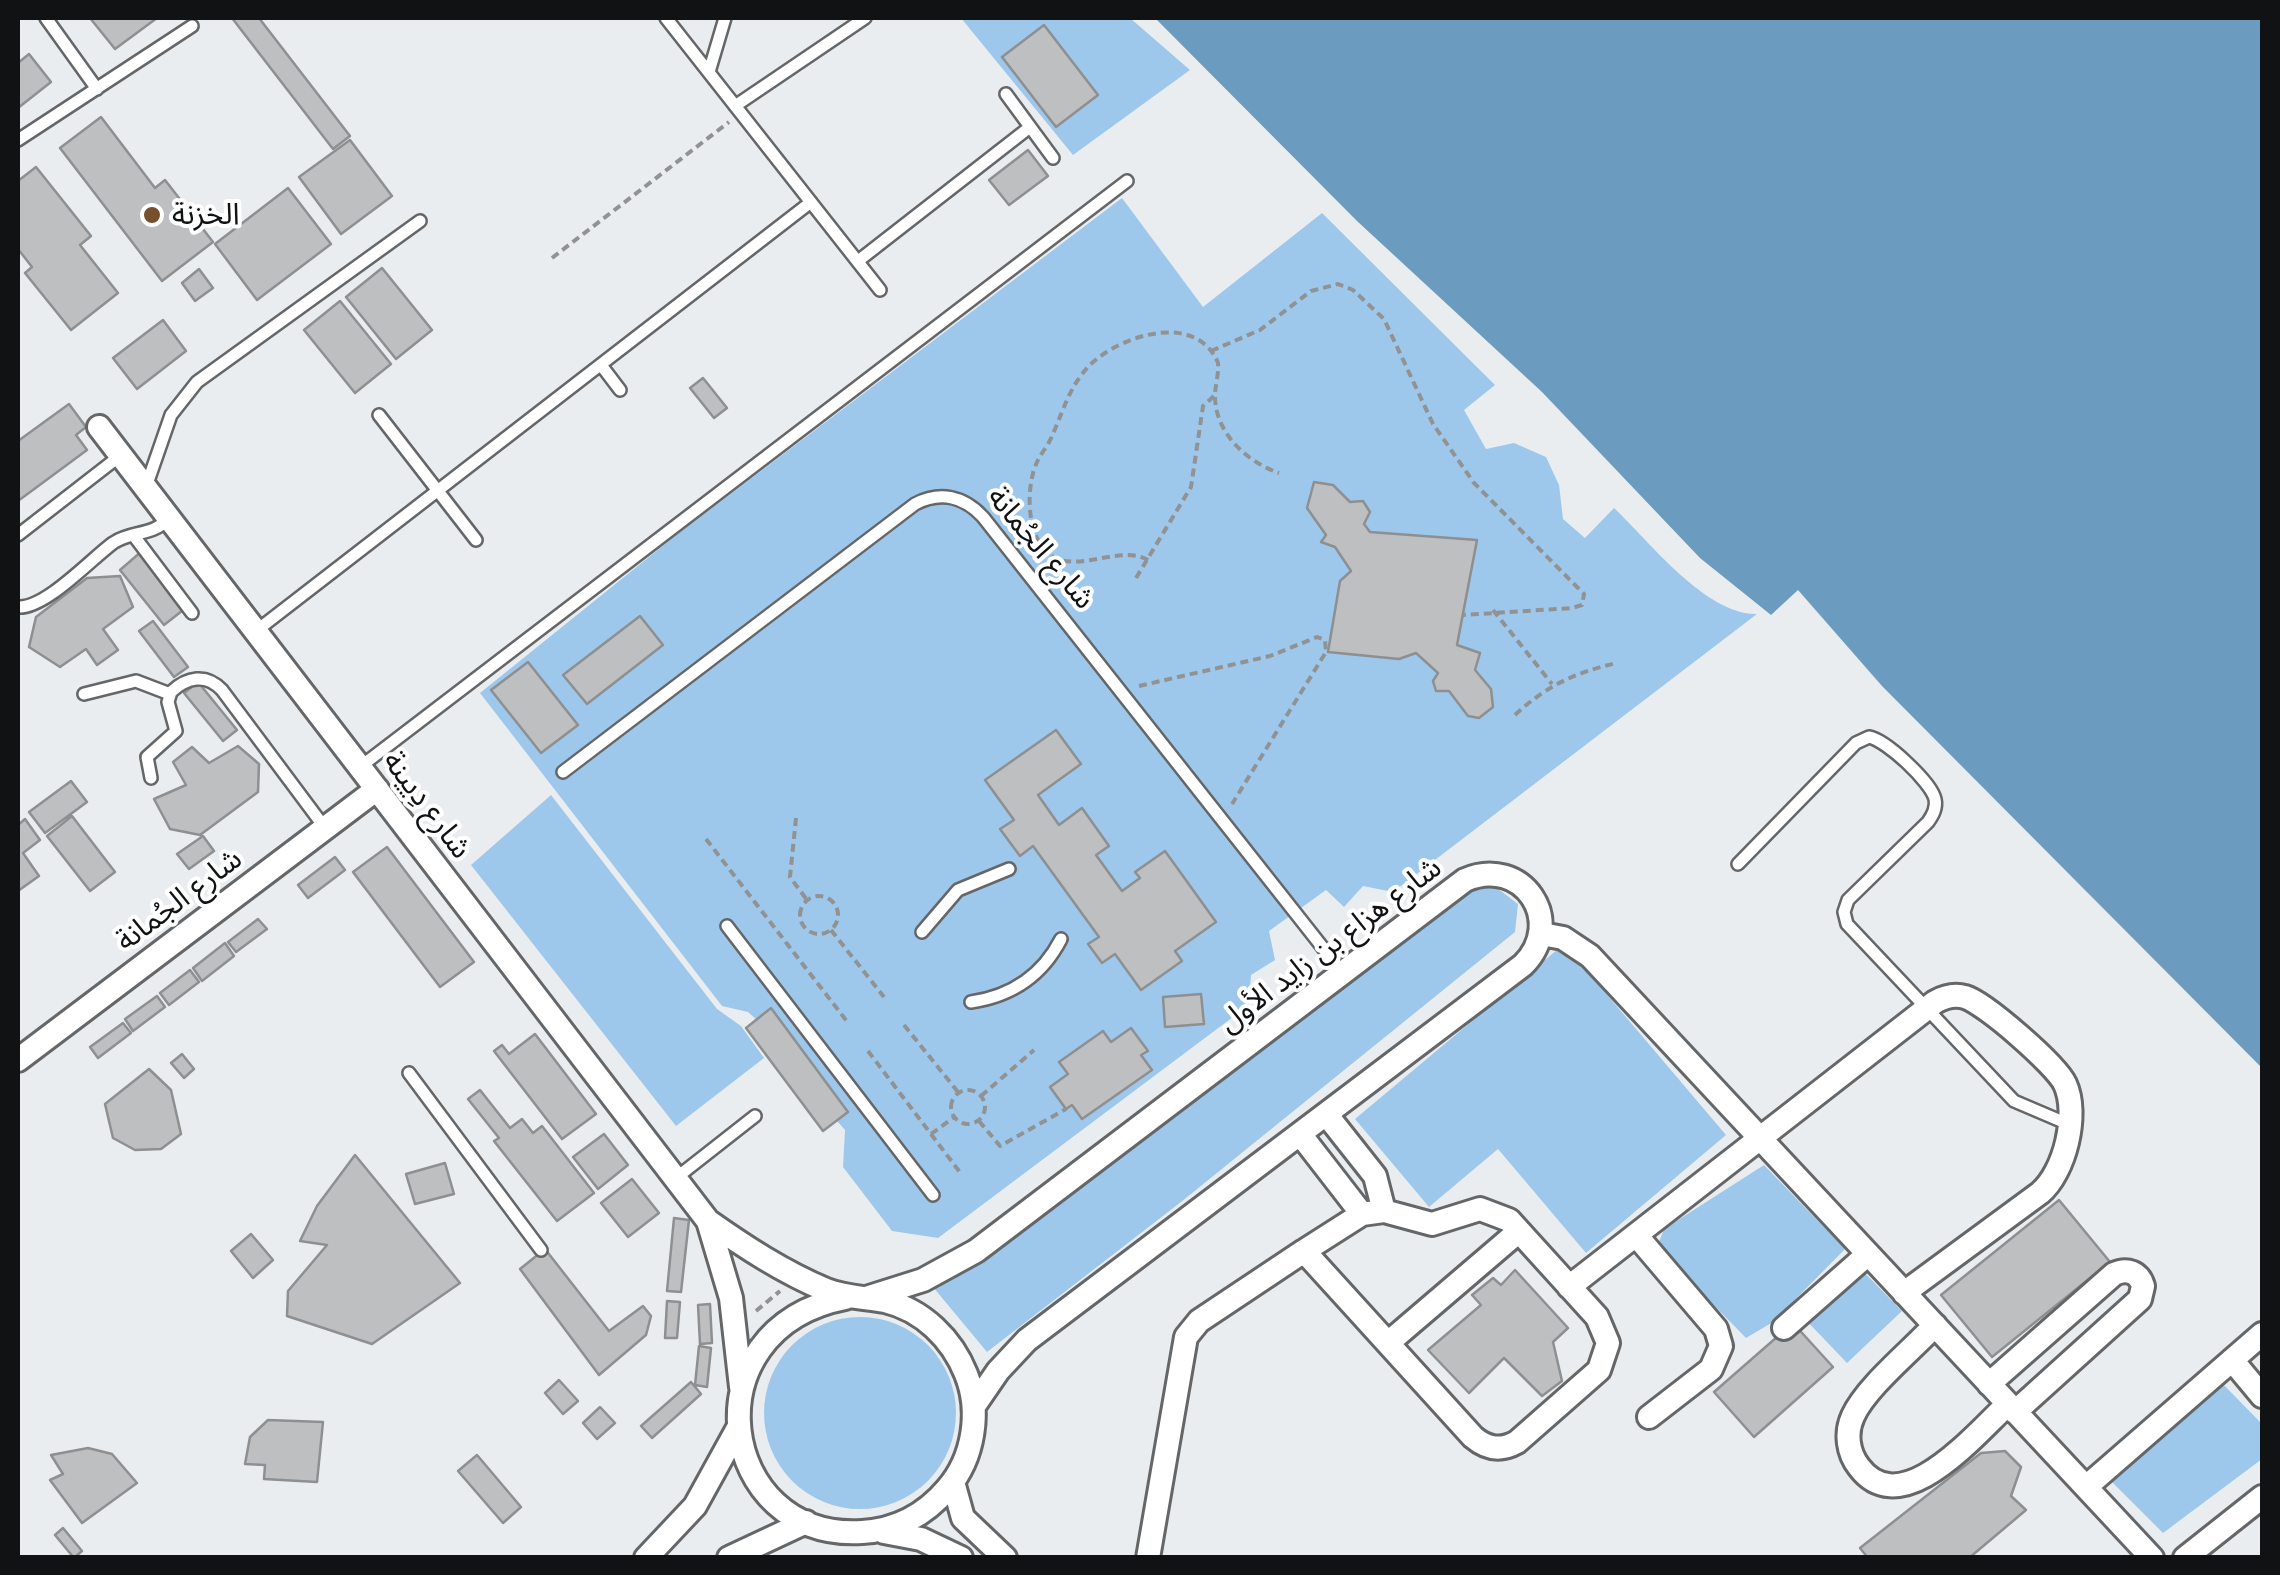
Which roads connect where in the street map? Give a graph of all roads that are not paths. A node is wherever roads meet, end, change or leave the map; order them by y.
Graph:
1 (46, 18) edge
2 (666, 18) edge
3 (725, 18) edge
4 (865, 18) edge
5 (192, 26) dead end
6 (708, 72) junction
7 (97, 89) junction
8 (1006, 94) dead end
9 (738, 109) junction
10 (1030, 126) junction
11 (18, 140) edge
12 (1053, 158) dead end
13 (1127, 180) dead end
14 (811, 202) junction
15 (420, 221) dead end
16 (858, 261) junction
17 (880, 290) dead end
18 (601, 365) junction
19 (620, 390) dead end
20 (379, 416) dead end
21 (99, 426) dead end
22 (121, 455) junction
23 (146, 487) junction
24 (438, 490) junction
25 (169, 518) junction
26 (18, 535) edge
27 (134, 536) junction
28 (476, 540) dead end
29 (18, 608) edge
30 (192, 614) dead end
31 (256, 631) junction
32 (84, 694) dead end
33 (170, 694) junction
34 (360, 767) junction
35 (564, 772) dead end
36 (151, 778) dead end
37 (377, 789) junction
38 (325, 828) junction
39 (1738, 864) dead end
40 (1009, 868) dead end
41 (728, 926) dead end
42 (922, 932) dead end
43 (1542, 934) junction
44 (1061, 939) dead end
45 (1342, 972) junction
46 (971, 1002) dead end
47 (1926, 1008) junction
48 (18, 1060) edge
49 (409, 1072) dead end
50 (1326, 1114) junction
51 (755, 1116) dead end
52 (2068, 1124) junction
53 (1300, 1134) junction
54 (1760, 1139) junction
55 (676, 1179) junction
56 (932, 1195) dead end
57 (1373, 1212) junction
58 (708, 1221) junction
59 (1519, 1231) junction
60 (1636, 1235) junction
61 (541, 1250) dead end
62 (1304, 1251) junction
63 (1868, 1254) junction
64 (1570, 1286) junction
65 (1904, 1293) junction
66 (855, 1298) junction
67 (1935, 1325) junction
68 (1784, 1328) dead end
69 (2262, 1334) edge
70 (1388, 1343) junction
71 (2232, 1360) junction
72 (1990, 1384) junction
73 (741, 1386) junction
74 (2262, 1396) edge
75 (974, 1406) junction
76 (2012, 1408) junction
77 (1649, 1416) dead end
78 (738, 1428) junction
79 (953, 1482) junction
80 (2086, 1487) junction
81 (2262, 1497) edge
82 (806, 1522) junction
83 (974, 1530) junction
84 (876, 1531) junction
85 (958, 1556) edge
86 (646, 1558) edge
87 (730, 1558) edge
88 (1005, 1558) edge
89 (1148, 1558) edge
90 (2152, 1558) edge
91 (2185, 1558) edge

1 - 7 lane
2 - 6 lane
3 - 6 lane
4 - 9 lane
5 - 7 lane
6 - 9 lane
7 - 11 lane
8 - 10 lane
9 - 14 lane
10 - 12 lane
10 - 16 lane
13 - 34 lane
14 - 16 lane
14 - 18 lane
15 - 23 lane
16 - 17 lane
18 - 19 lane
18 - 24 lane
20 - 24 lane
21 - 22 street, شارع دِيينة
22 - 23 street, شارع دِيينة
22 - 26 lane
23 - 25 street, شارع دِيينة
24 - 28 lane
24 - 31 lane
25 - 27 lane
25 - 31 street, شارع دِيينة
27 - 29 lane
27 - 30 lane
31 - 34 street, شارع دِيينة
32 - 33 lane
33 - 36 lane
33 - 38 lane
34 - 37 street, شارع دِيينة
35 - 45 lane, شارع الجُمانة
37 - 38 street, شارع الجُمانة
37 - 55 street, شارع دِيينة
38 - 48 street, شارع الجُمانة
39 - 47 lane
40 - 42 lane
41 - 56 lane
43 - 45 street, شارع هزاع بن زايد الأول
43 - 50 street
43 - 54 street
44 - 46 lane
45 - 66 street, شارع هزاع بن زايد الأول
47 - 52 lane
47 - 52 street
47 - 54 street
49 - 61 lane
50 - 53 street
50 - 57 street
51 - 55 lane
52 - 65 street
53 - 57 street
53 - 75 street
54 - 60 street
54 - 63 street
55 - 58 street, شارع دِيينة
57 - 59 street
57 - 62 street
58 - 66 street, شارع دِيينة
58 - 73 street, شارع دِيينة
59 - 64 street
59 - 70 street
60 - 64 street
60 - 77 street
62 - 70 street
62 - 89 street
63 - 65 street
63 - 68 street
64 - 70 street
65 - 67 street
66 - 73 street
66 - 75 street
67 - 72 street
67 - 76 street
69 - 71 street
71 - 74 street
71 - 80 street
72 - 76 street
72 - 76 street
73 - 78 street
75 - 79 street
76 - 80 street
78 - 82 street
78 - 86 street
79 - 83 street
79 - 84 street
80 - 90 street
81 - 91 street
82 - 84 street
82 - 87 street
83 - 85 street
83 - 88 street
84 - 85 street

